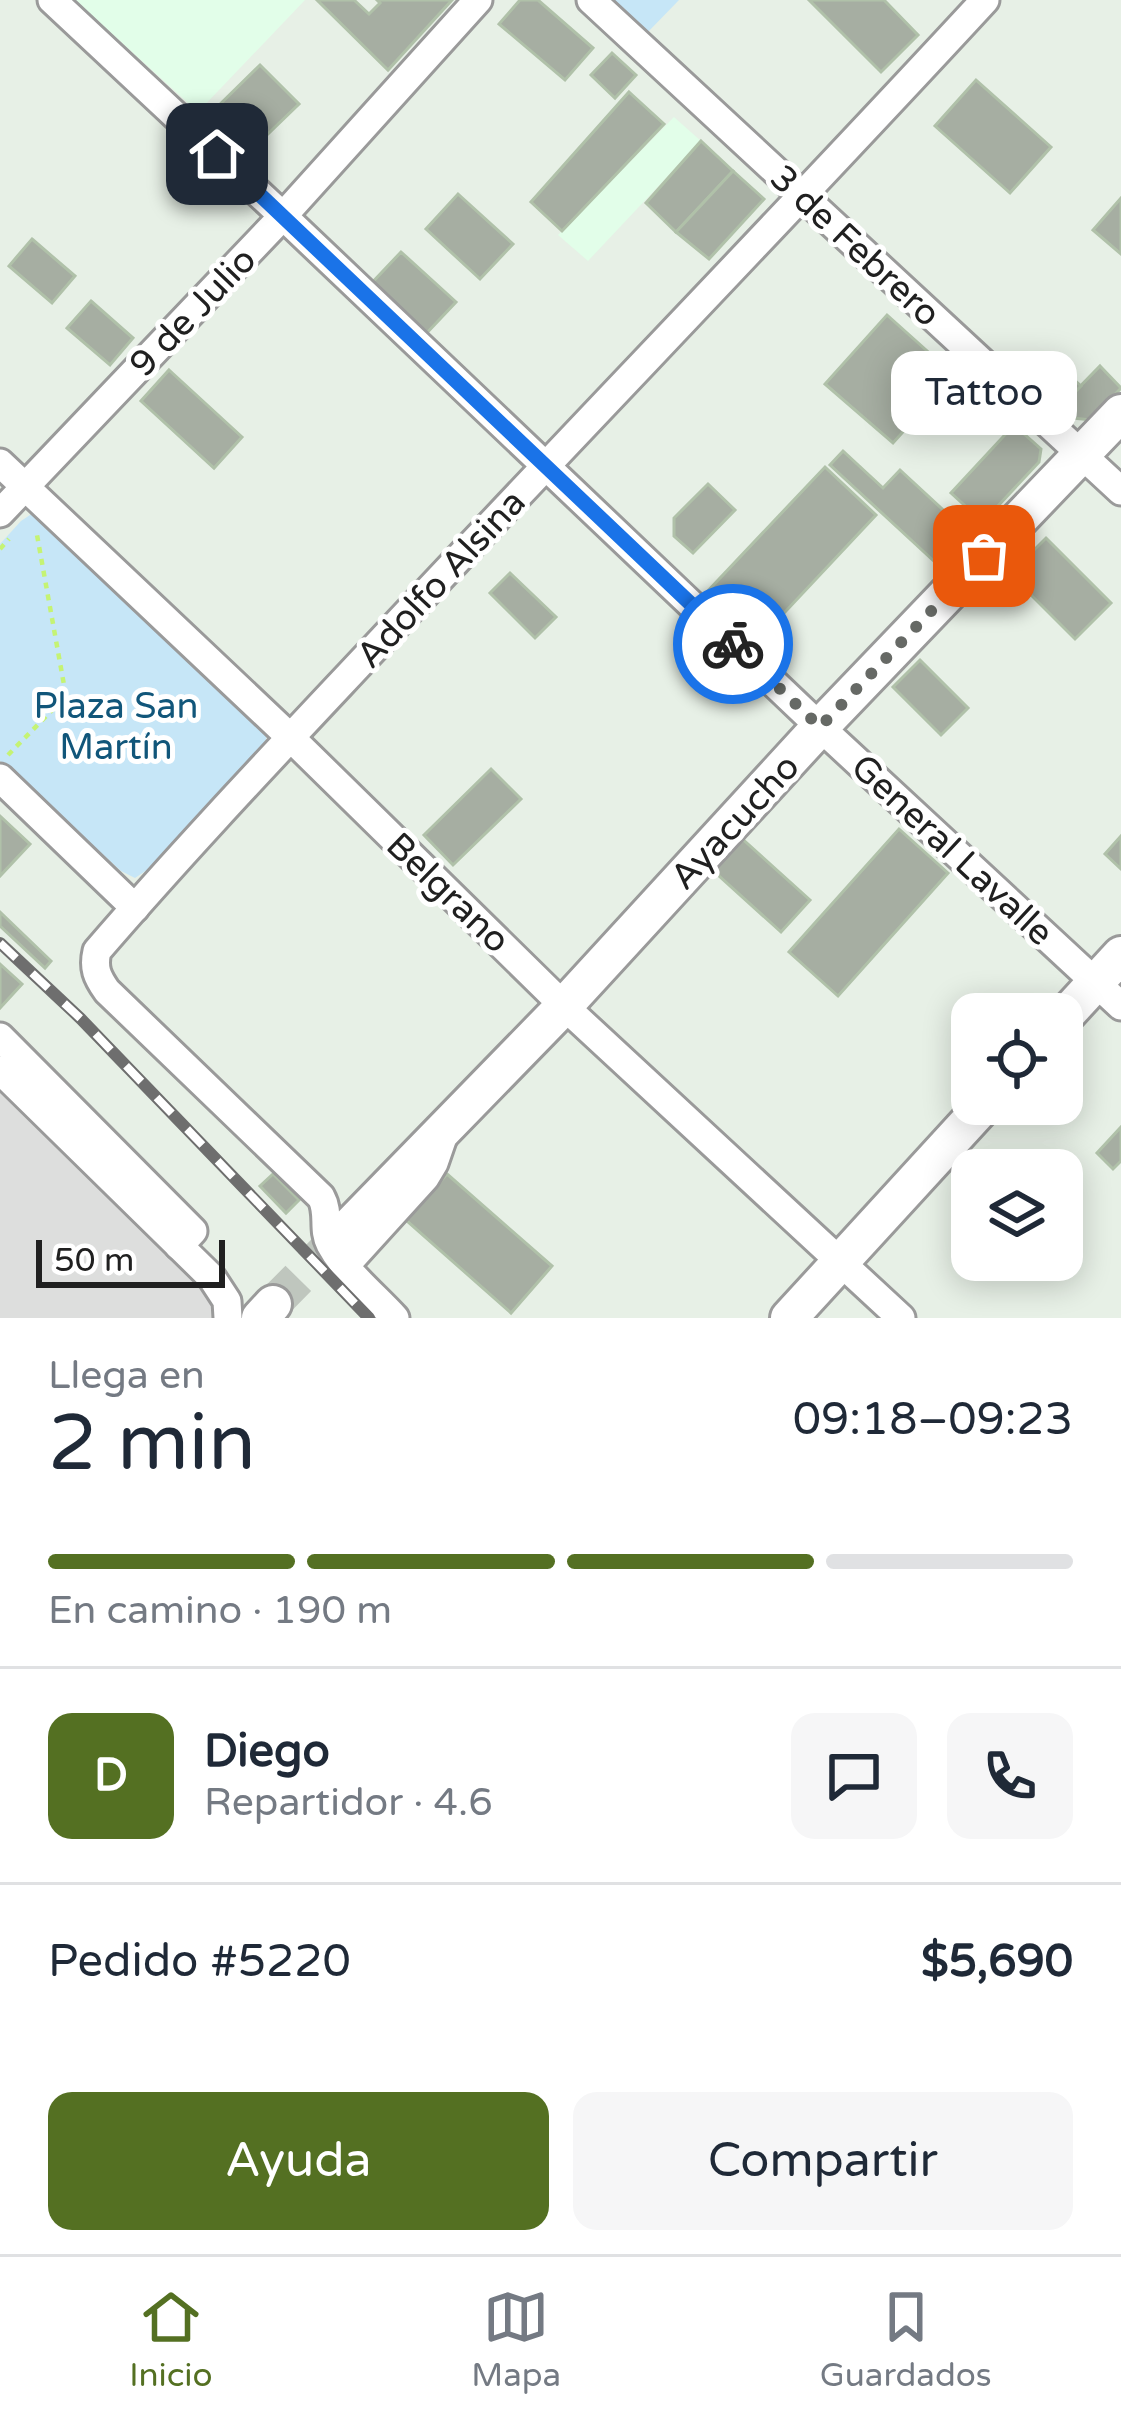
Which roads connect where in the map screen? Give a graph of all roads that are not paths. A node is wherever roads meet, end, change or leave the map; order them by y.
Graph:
1 (52, 0) edge
2 (478, 0) edge
3 (591, 0) edge
4 (985, 0) edge
5 (804, 196) junction
6 (283, 215) junction
7 (1121, 413) edge
8 (1083, 454) junction
9 (0, 463) edge
10 (544, 466) junction
11 (26, 486) junction
12 (1121, 490) edge
13 (0, 513) edge
14 (820, 727) junction
15 (291, 738) junction
16 (2, 768) edge
17 (135, 908) junction
18 (1113, 981) edge
19 (1083, 1003) edge
20 (564, 1006) junction
21 (3, 1053) edge
22 (967, 1125) edge
23 (339, 1242) junction
24 (842, 1263) junction
25 (229, 1318) edge
26 (395, 1318) edge
27 (789, 1318) edge
28 (902, 1318) edge

1 - 6 street, General Lavalle
2 - 6 street, 9 de Julio
3 - 5 street, 3 de Febrero
4 - 5 street, Adolfo Alsina
5 - 8 street, 3 de Febrero
5 - 10 street, Adolfo Alsina
6 - 10 street, General Lavalle
6 - 11 street, 9 de Julio
7 - 8 street, Ayacucho
8 - 12 street, 3 de Febrero
8 - 14 street, Ayacucho
9 - 11 street, Belgrano
10 - 14 street, General Lavalle
10 - 15 street, Adolfo Alsina
11 - 13 street, 9 de Julio
11 - 15 street, Belgrano
14 - 18 street, General Lavalle
14 - 20 street, Ayacucho
15 - 17 street, Adolfo Alsina
15 - 20 street, Belgrano
16 - 17 street
17 - 23 street, Adolfo Alsina
18 - 19 street
20 - 23 street, Ayacucho
20 - 24 street, Belgrano
21 - 25 street
22 - 24 street
23 - 26 street
24 - 27 street
24 - 28 street, Belgrano

